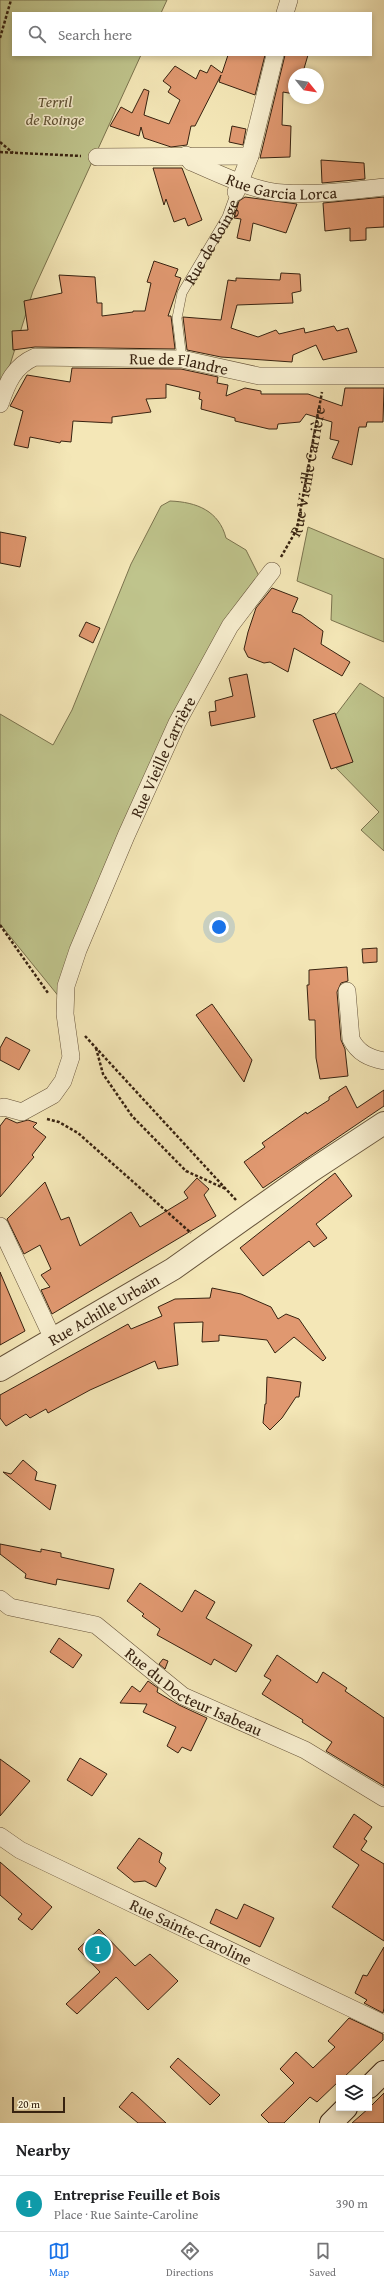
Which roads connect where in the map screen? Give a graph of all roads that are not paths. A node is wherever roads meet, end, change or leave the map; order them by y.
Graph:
1 (288, 0) edge
2 (285, 12) edge
3 (275, 56) edge
4 (186, 155) junction
5 (250, 156) junction
6 (97, 157) road end
7 (238, 187) junction
8 (384, 187) edge
9 (182, 359) junction
10 (384, 376) edge
11 (0, 404) edge
12 (272, 571) road end
13 (347, 992) dead end
14 (384, 1061) edge
15 (0, 1108) edge
16 (384, 1123) edge
17 (0, 1226) edge
18 (53, 1339) junction
19 (0, 1370) edge
20 (0, 1599) edge
21 (384, 1798) edge
22 (0, 1836) edge
23 (384, 2024) edge
24 (384, 2072) edge
25 (372, 2084) edge
26 (343, 2111) edge
27 (331, 2123) edge

1 - 2 street
3 - 5 street, Rue de Roinge
4 - 5 street, Rue Garcia Lorca
4 - 6 street, Rue Garcia Lorca
4 - 7 street, Rue Garcia Lorca
5 - 7 street, Rue de Roinge
7 - 8 street, Rue Garcia Lorca
7 - 9 lane, Rue de Roinge
9 - 10 street, Rue de Flandre
9 - 11 street, Rue de Flandre
12 - 15 street, Rue Vieille Carrière
13 - 14 street
16 - 18 street, Rue Achille Urbain
17 - 18 street
18 - 19 street, Rue Achille Urbain
20 - 21 street, Rue du Docteur Isabeau
22 - 23 street, Rue Sainte-Caroline
24 - 25 street
26 - 27 street

